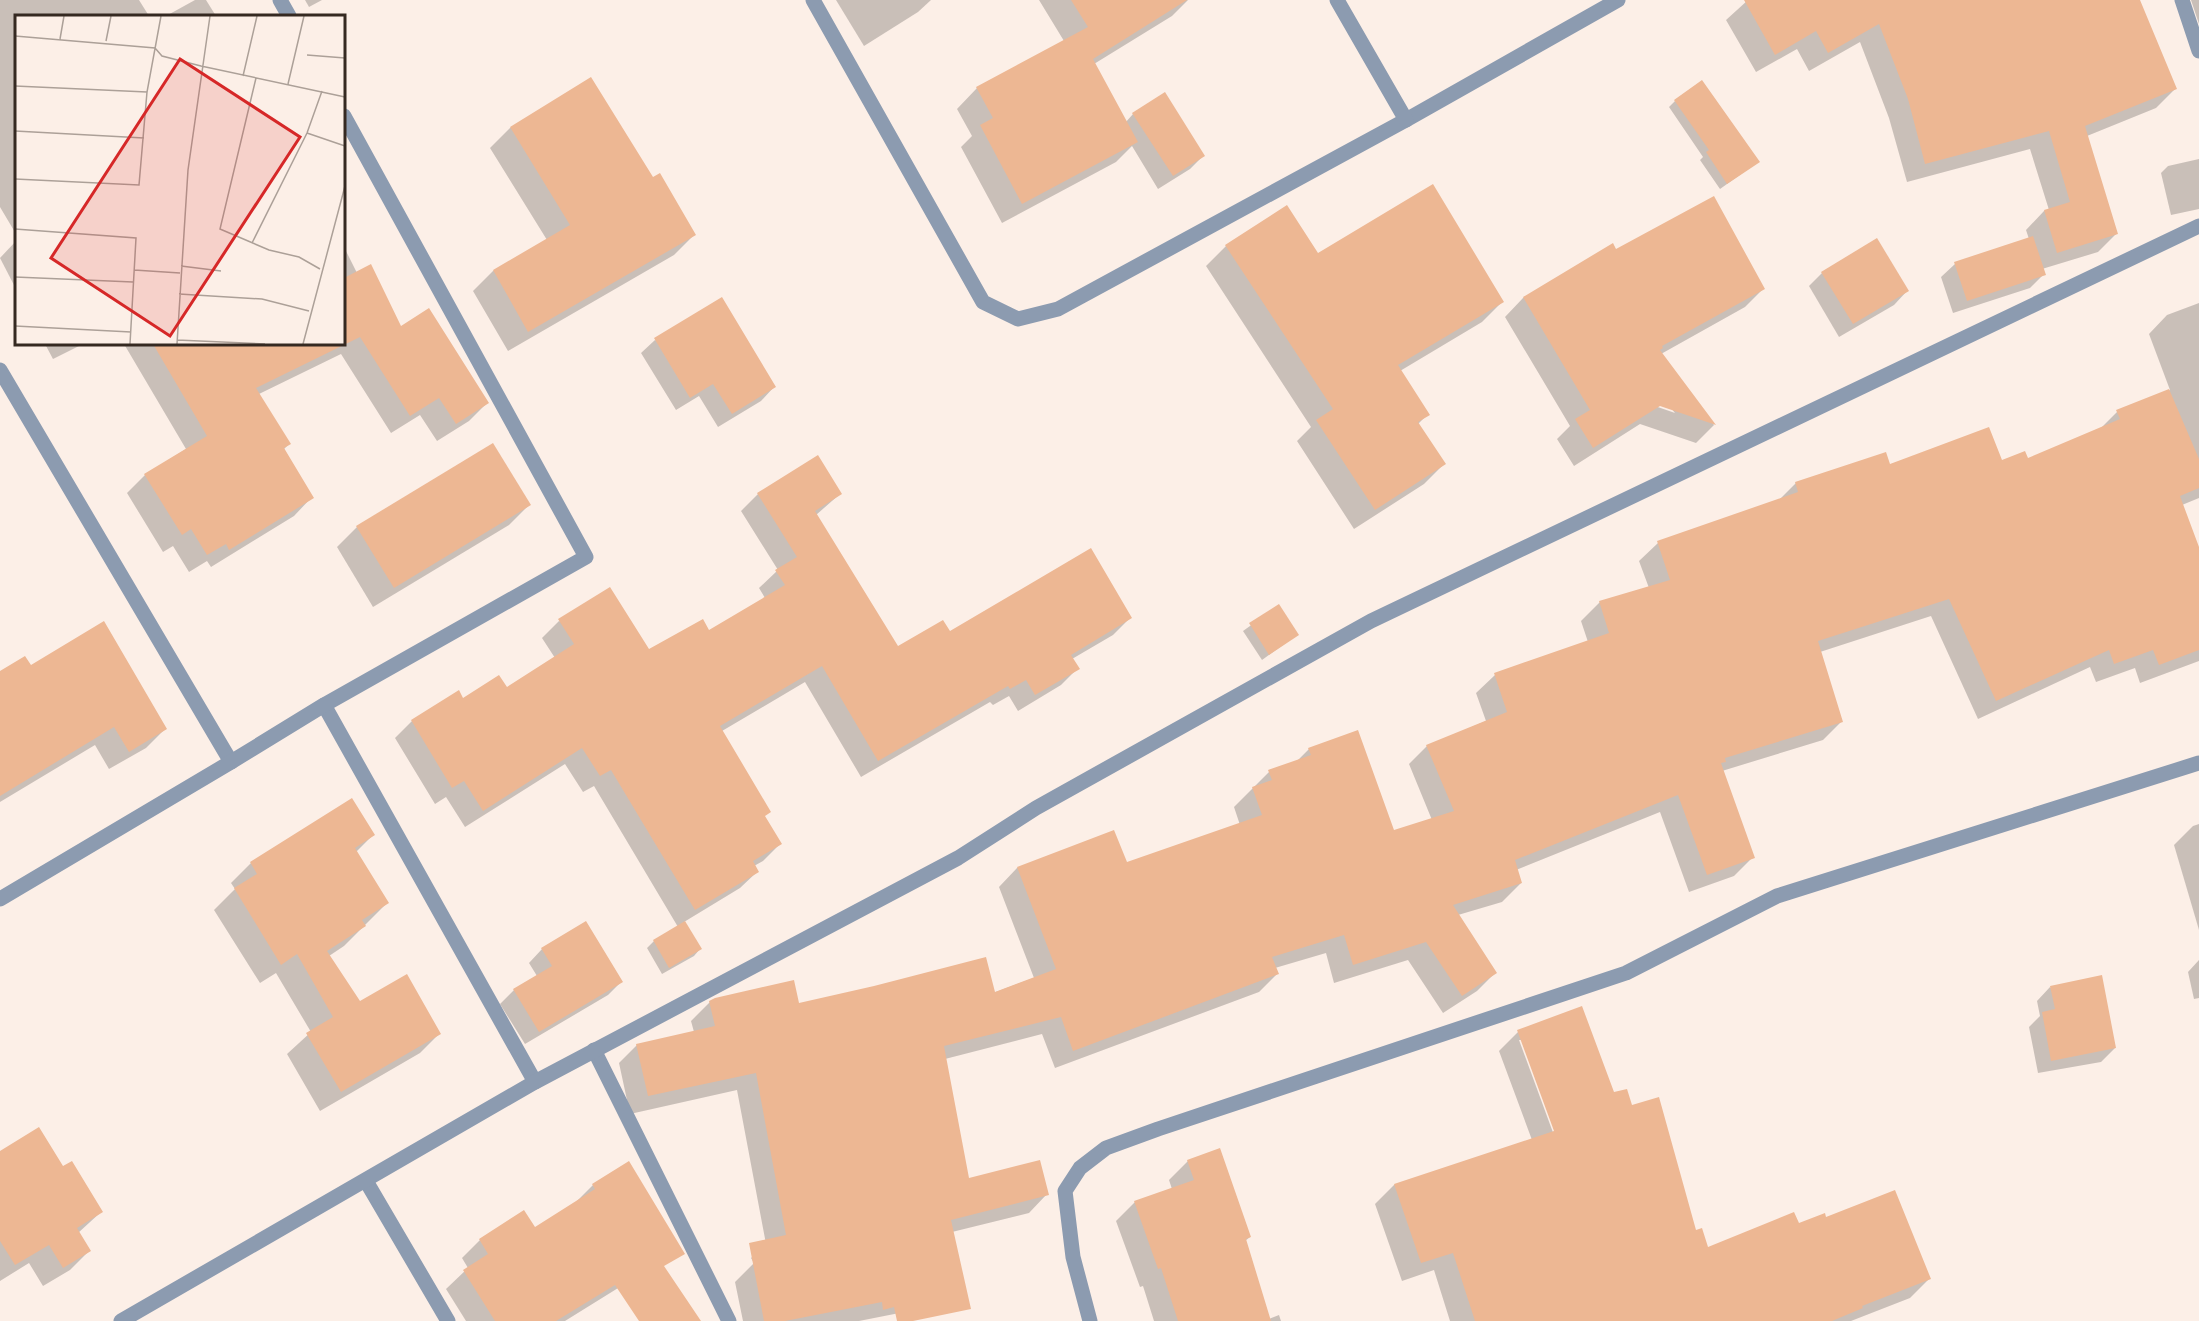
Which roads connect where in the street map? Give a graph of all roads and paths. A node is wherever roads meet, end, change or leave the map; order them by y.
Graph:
1 (280, 0) edge
2 (813, 0) edge
3 (1337, 0) edge
4 (1618, 0) edge
5 (2182, 0) edge
6 (288, 15) edge
7 (2199, 51) edge
8 (345, 118) edge
9 (1406, 120) junction
10 (2199, 226) edge
11 (0, 370) edge
12 (324, 705) junction
13 (231, 762) junction
14 (2199, 762) edge
15 (0, 899) edge
16 (594, 1050) junction
17 (536, 1082) junction
18 (366, 1181) junction
19 (122, 1321) edge
20 (448, 1321) edge
21 (729, 1321) edge
22 (1090, 1321) edge

1 - 6 street
2 - 9 street
3 - 9 street
4 - 9 street
5 - 7 street
8 - 12 street
10 - 16 street
11 - 13 street
12 - 13 street
12 - 17 street
13 - 15 street
14 - 22 street
16 - 17 street
16 - 21 street
17 - 18 street
18 - 19 street
18 - 20 street

